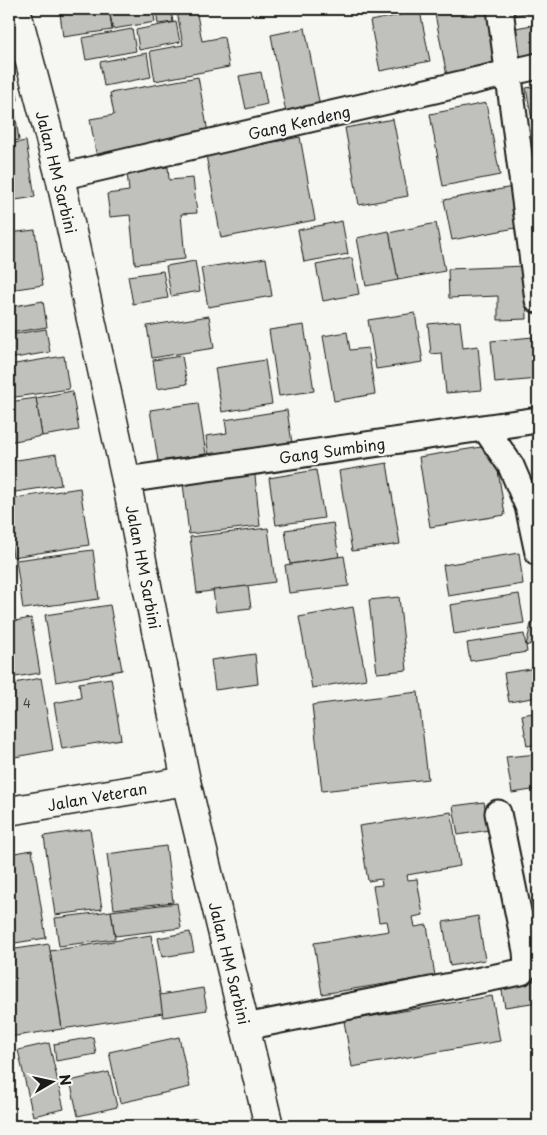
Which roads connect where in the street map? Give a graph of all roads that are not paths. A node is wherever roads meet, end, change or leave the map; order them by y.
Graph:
1 (16, 9) edge
2 (500, 9) edge
3 (538, 66) edge
4 (510, 73) junction
5 (60, 177) junction
6 (538, 300) edge
7 (538, 420) edge
8 (485, 428) junction
9 (126, 480) junction
10 (538, 553) edge
11 (186, 781) junction
12 (9, 811) edge
13 (498, 813) dead end
14 (245, 1026) junction
15 (269, 1126) edge

1 - 5 main road, Jalan HM Sarbini
2 - 4 street
3 - 4 street, Gang Kendeng
4 - 5 street, Gang Kendeng
4 - 6 street
5 - 9 main road, Jalan HM Sarbini
7 - 8 street, Gang Sumbing
8 - 9 street, Gang Sumbing
8 - 10 street
9 - 11 main road, Jalan HM Sarbini
11 - 12 main road, Jalan Veteran
11 - 14 main road, Jalan HM Sarbini
13 - 14 street
14 - 15 main road, Jalan HM Sarbini

